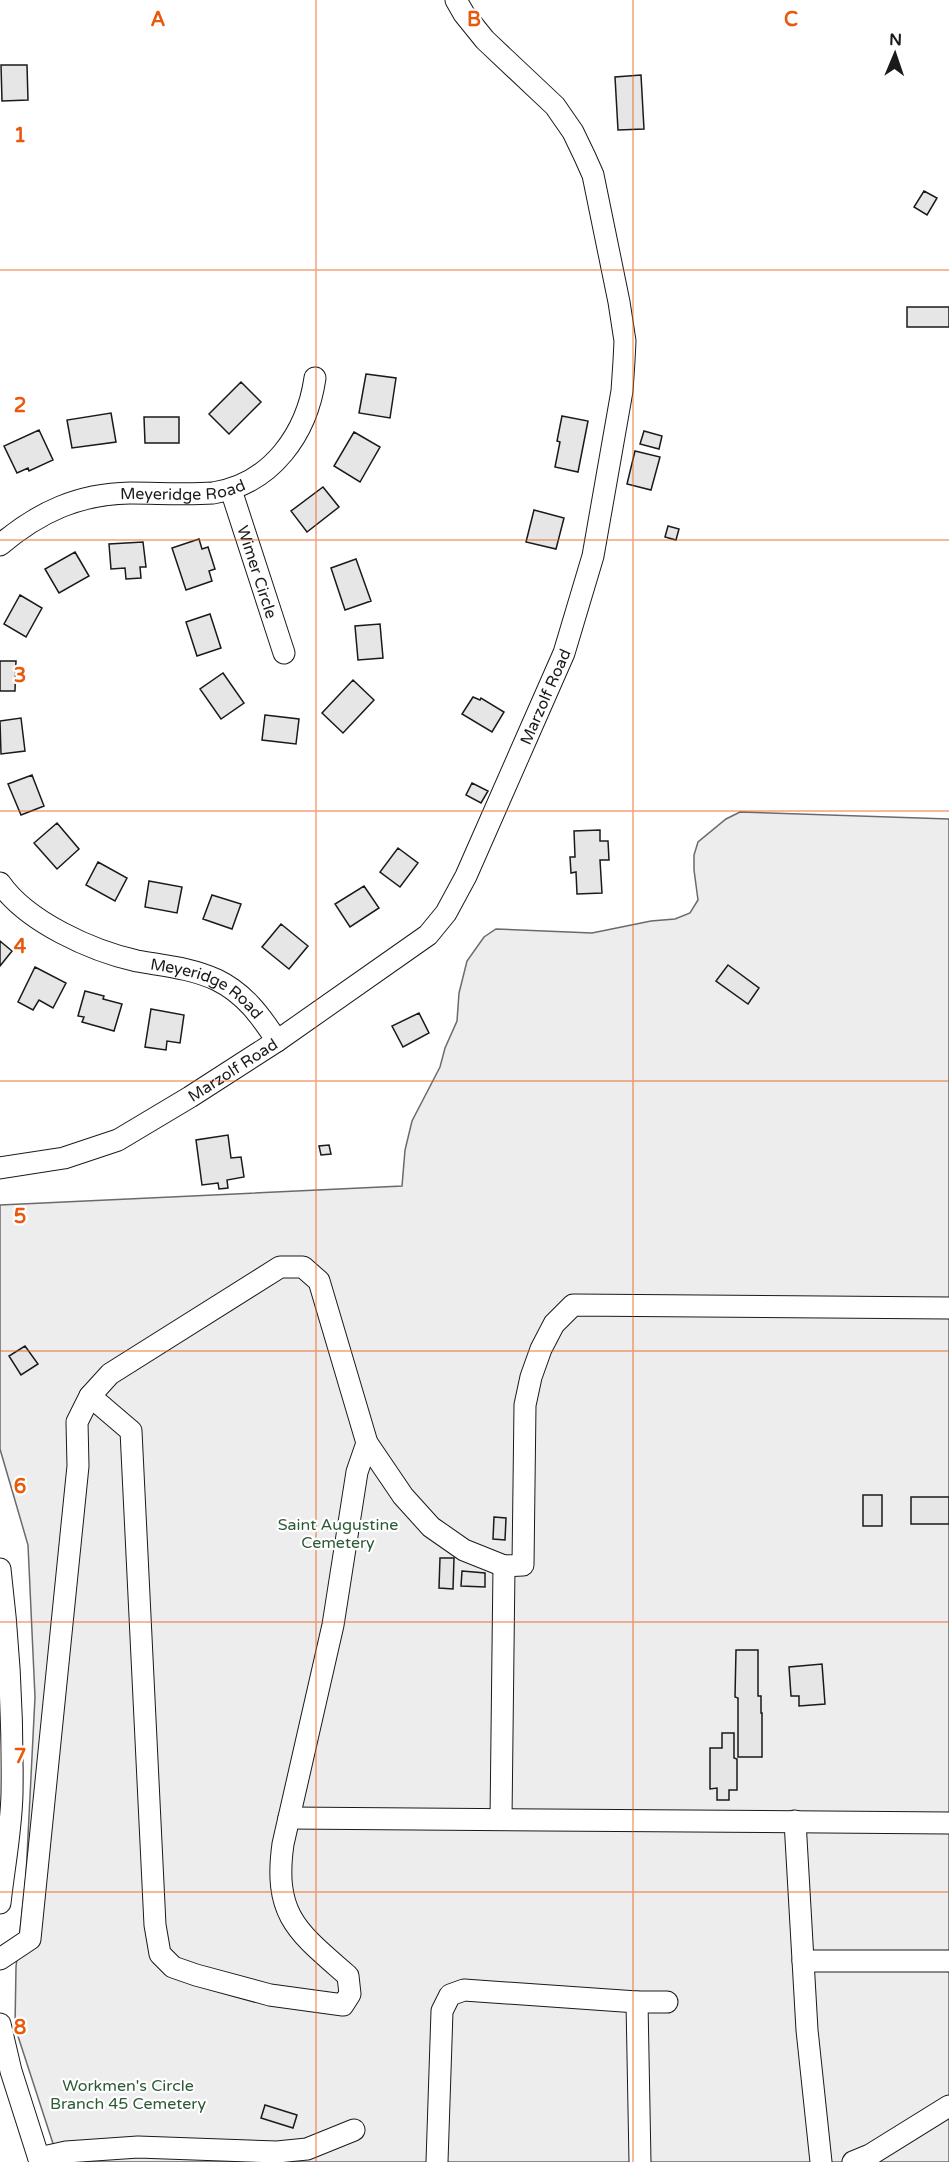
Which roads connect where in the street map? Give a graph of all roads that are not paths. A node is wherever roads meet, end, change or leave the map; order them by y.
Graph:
1 (456, 0) edge
2 (315, 378) dead end
3 (231, 490) junction
4 (0, 545) edge
5 (284, 653) dead end
6 (0, 883) edge
7 (277, 1041) junction
8 (0, 1168) edge
9 (949, 1308) edge
10 (90, 1396) junction
11 (367, 1443) junction
12 (504, 1566) junction
13 (0, 1569) edge
14 (289, 1818) junction
15 (501, 1819) junction
16 (795, 1821) junction
17 (949, 1822) edge
18 (0, 1903) edge
19 (0, 1959) edge
20 (802, 1961) junction
21 (949, 1961) edge
22 (637, 2002) junction
23 (667, 2002) dead end
24 (1, 2032) edge
25 (949, 2106) edge
26 (354, 2130) dead end
27 (40, 2160) edge
28 (437, 2162) edge
29 (640, 2162) edge
30 (821, 2162) edge
31 (853, 2162) edge

1 - 7 street, Marzolf Road
2 - 3 street, Meyeridge Road
3 - 4 street, Meyeridge Road
3 - 5 street, Wimer Circle
6 - 7 street, Meyeridge Road
7 - 8 street, Marzolf Road
9 - 12 street
10 - 11 street
10 - 14 street
10 - 19 street
11 - 12 street
11 - 14 street
12 - 15 street
13 - 18 street
14 - 15 street
15 - 16 street
16 - 17 street
16 - 20 street
20 - 21 street
20 - 30 street
22 - 23 street
22 - 28 street
22 - 29 street
24 - 27 street
25 - 31 street
26 - 27 street

